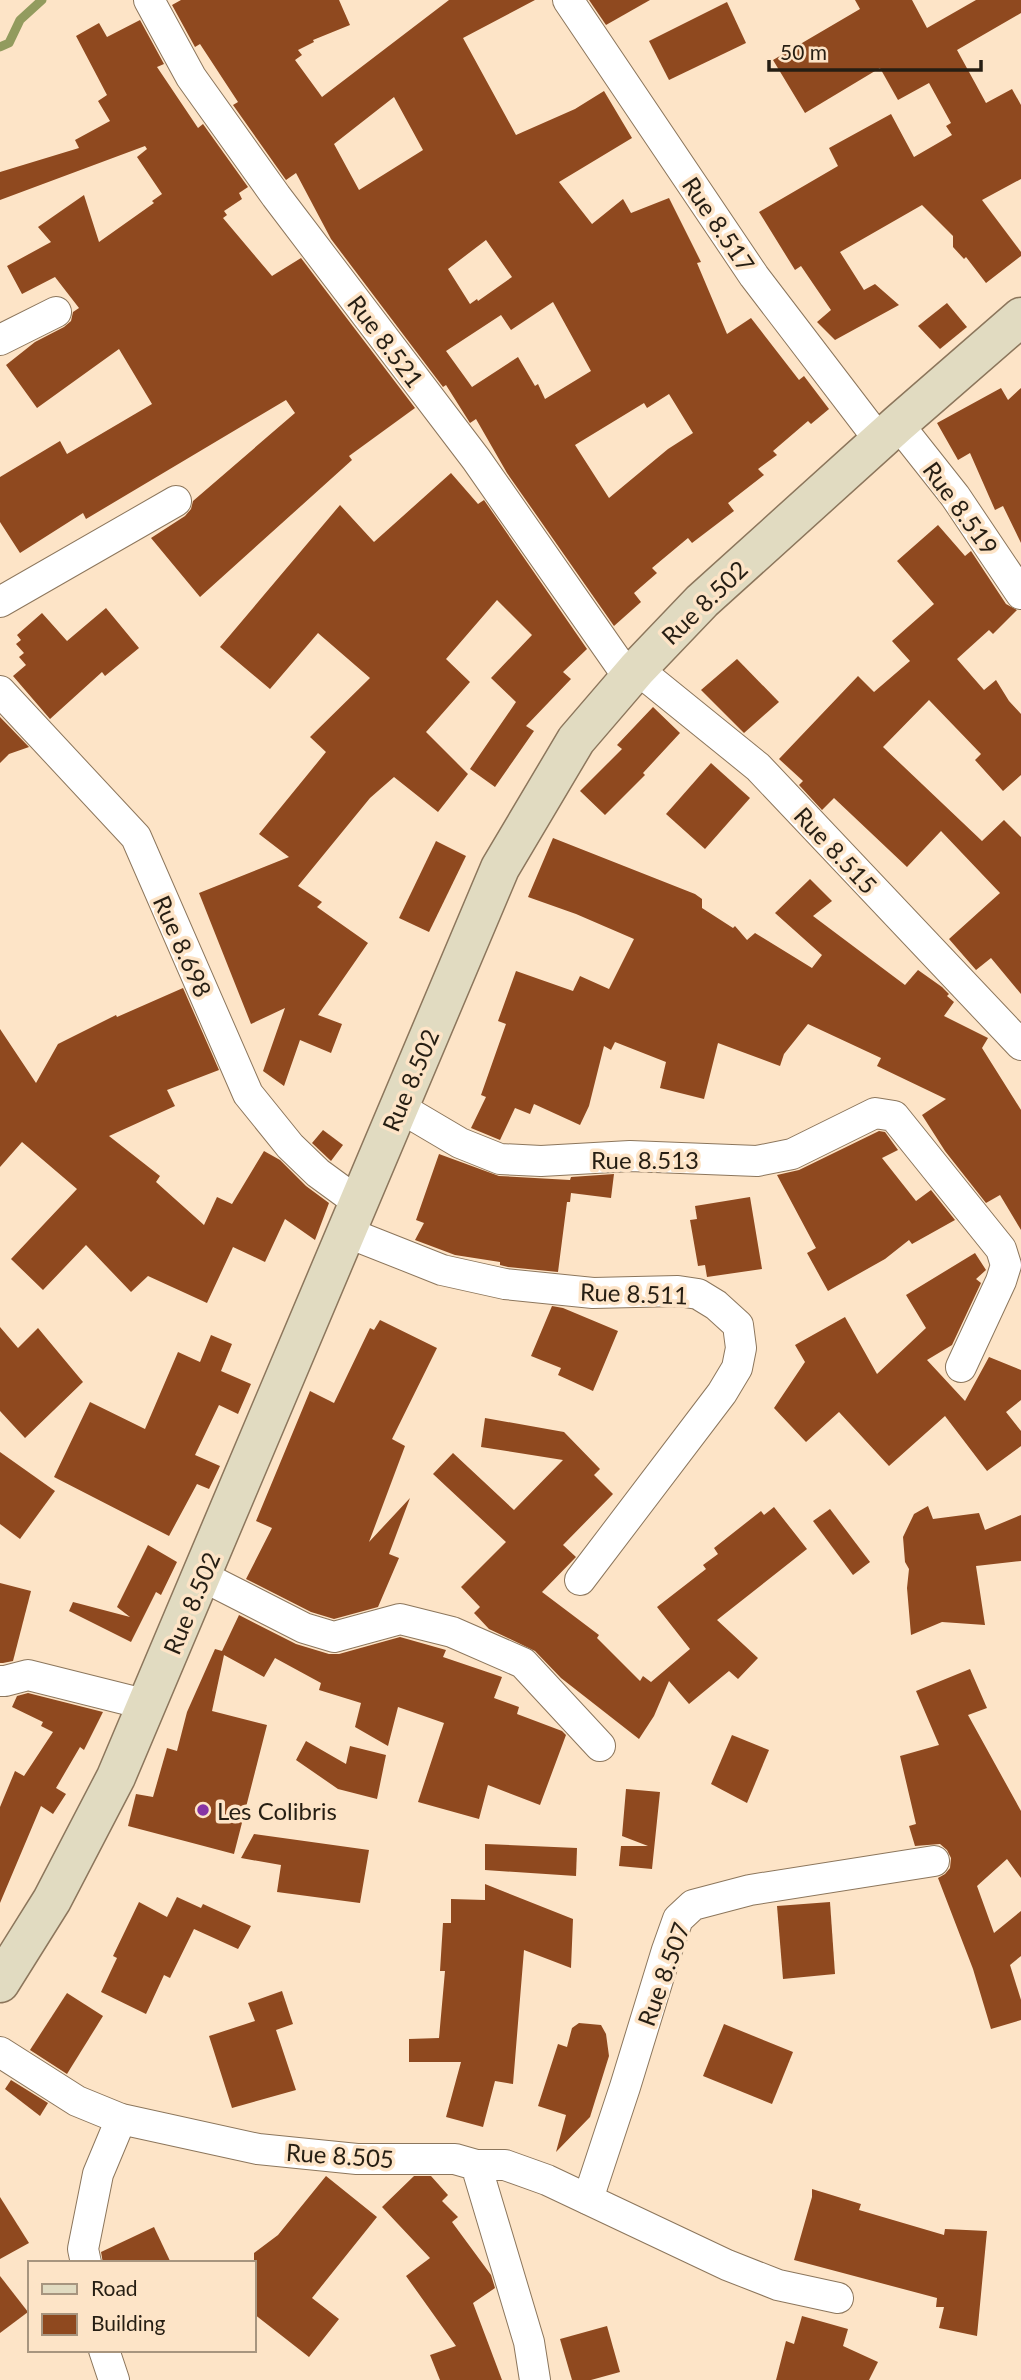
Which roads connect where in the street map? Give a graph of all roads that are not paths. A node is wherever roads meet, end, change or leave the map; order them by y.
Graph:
1 (149, 0) edge
2 (568, 0) edge
3 (56, 312) dead end
4 (1021, 317) edge
5 (0, 340) edge
6 (889, 432) junction
7 (176, 501) dead end
8 (1021, 594) edge
9 (0, 602) edge
10 (633, 673) junction
11 (0, 691) edge
12 (1021, 1045) edge
13 (399, 1107) junction
14 (352, 1218) junction
15 (961, 1367) dead end
16 (202, 1576) junction
17 (580, 1580) dead end
18 (0, 1681) edge
19 (148, 1705) junction
20 (600, 1746) dead end
21 (934, 1861) dead end
22 (6, 1962) edge
23 (0, 2052) edge
24 (121, 2119) junction
25 (476, 2165) junction
26 (587, 2199) junction
27 (86, 2261) edge
28 (838, 2298) dead end
29 (105, 2352) edge
30 (114, 2380) edge
31 (535, 2380) edge

1 - 10 street, Rue 8.521
2 - 6 street, Rue 8.517
3 - 5 street
4 - 6 main road, Rue 8.502
6 - 8 street, Rue 8.519
6 - 10 main road, Rue 8.502
7 - 9 street
10 - 12 street, Rue 8.515
10 - 13 main road, Rue 8.502
11 - 14 street, Rue 8.698
13 - 14 main road, Rue 8.502
13 - 15 street, Rue 8.513
14 - 16 main road, Rue 8.502
14 - 17 street, Rue 8.511
16 - 19 main road, Rue 8.502
16 - 20 street
18 - 19 street
19 - 22 main road, Rue 8.502
21 - 26 street, Rue 8.507
23 - 24 street, Rue 8.505
24 - 25 street, Rue 8.505
24 - 27 street
25 - 26 street, Rue 8.505
25 - 31 street
26 - 28 street, Rue 8.505
29 - 30 street

